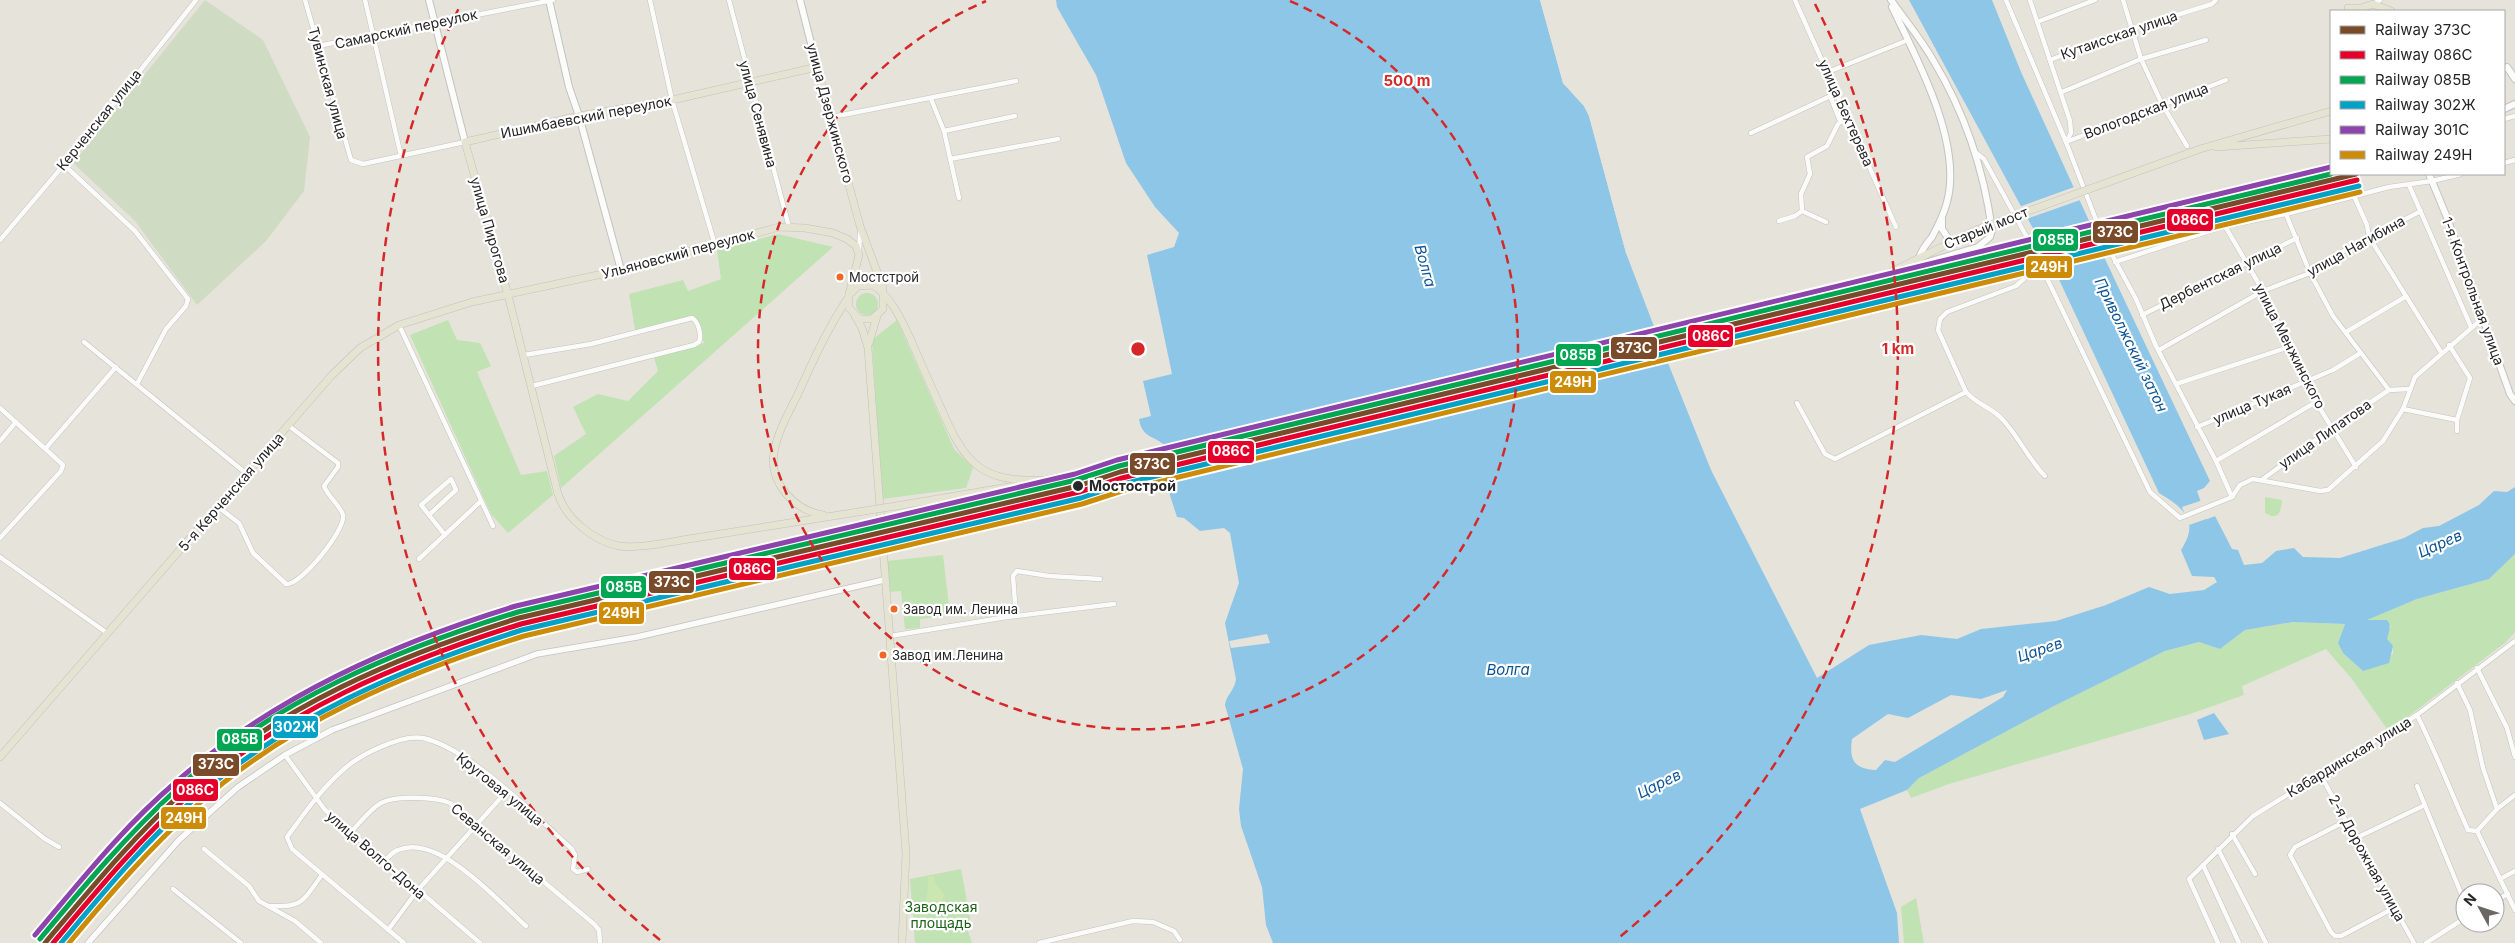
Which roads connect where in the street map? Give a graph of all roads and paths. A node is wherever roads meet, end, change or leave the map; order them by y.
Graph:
1 (196, 0) edge
2 (305, 0) edge
3 (365, 0) edge
4 (429, 0) edge
5 (550, 0) edge
6 (650, 0) edge
7 (729, 0) edge
8 (800, 0) edge
9 (1796, 0) edge
10 (1890, 0) edge
11 (2006, 0) edge
12 (2030, 0) edge
13 (2095, 0) edge
14 (2122, 0) edge
15 (2216, 0) edge
16 (2345, 0) edge
17 (2380, 0) edge
18 (2373, 4) junction
19 (2349, 10) edge
20 (2388, 10) edge
21 (434, 22) junction
22 (2037, 22) junction
23 (2132, 29) junction
24 (374, 37) junction
25 (1908, 40) junction
26 (2206, 40) dead end
27 (318, 46) junction
28 (2050, 60) junction
29 (2141, 60) junction
30 (817, 67) junction
31 (2505, 68) edge
32 (1828, 72) junction
33 (2515, 79) edge
34 (2226, 80) dead end
35 (749, 81) junction
36 (1016, 81) dead end
37 (2062, 92) junction
38 (1837, 93) junction
39 (1830, 96) junction
40 (931, 98) junction
41 (672, 100) junction
42 (2162, 104) junction
43 (2330, 111) edge
44 (579, 116) junction
45 (1015, 116) dead end
46 (832, 117) junction
47 (1847, 118) junction
48 (1840, 121) junction
49 (944, 131) junction
50 (1751, 133) dead end
51 (1058, 139) dead end
52 (2330, 139) edge
53 (465, 142) junction
54 (2066, 142) junction
55 (2186, 146) dead end
56 (2200, 149) junction
57 (1974, 151) junction
58 (402, 156) junction
59 (950, 159) junction
60 (355, 162) joint
61 (63, 164) junction
62 (2429, 175) edge
63 (2457, 175) edge
64 (2432, 181) junction
65 (2409, 185) junction
66 (2354, 196) junction
67 (959, 198) dead end
68 (1802, 211) junction
69 (2420, 211) junction
70 (2286, 214) junction
71 (1942, 215) junction
72 (1779, 221) dead end
73 (1826, 222) dead end
74 (860, 226) junction
75 (2225, 226) junction
76 (789, 227) junction
77 (1896, 227) dead end
78 (2369, 237) junction
79 (2297, 238) junction
80 (0, 240) edge
81 (1950, 241) junction
82 (715, 245) junction
83 (859, 255) junction
84 (2036, 258) junction
85 (1920, 261) junction
86 (2115, 262) junction
87 (2248, 262) junction
88 (621, 270) junction
89 (2310, 273) junction
90 (2263, 291) junction
91 (508, 294) junction
92 (884, 295) junction
93 (848, 297) junction
94 (2405, 297) junction
95 (2142, 315) junction
96 (855, 316) junction
97 (877, 316) junction
98 (2482, 318) junction
99 (399, 325) junction
100 (2471, 328) junction
101 (2346, 332) junction
102 (84, 342) dead end
103 (2449, 345) junction
104 (2289, 347) junction
105 (868, 348) junction
106 (2159, 350) junction
107 (2441, 352) junction
108 (2359, 354) junction
109 (524, 355) junction
110 (116, 367) junction
111 (2305, 382) junction
112 (136, 384) junction
113 (2176, 384) junction
114 (532, 386) junction
115 (2409, 389) junction
116 (2389, 390) junction
117 (1966, 392) junction
118 (2515, 401) edge
119 (2316, 402) junction
120 (1797, 403) dead end
121 (0, 408) edge
122 (2403, 409) junction
123 (2457, 420) junction
124 (16, 422) junction
125 (289, 426) junction
126 (2197, 427) junction
127 (2333, 427) junction
128 (2457, 431) dead end
129 (0, 441) edge
130 (46, 448) junction
131 (2216, 461) junction
132 (2356, 467) junction
133 (247, 474) junction
134 (2045, 476) dead end
135 (1045, 480) junction
136 (2263, 480) junction
137 (2232, 497) junction
138 (481, 501) junction
139 (218, 507) junction
140 (429, 515) junction
141 (836, 516) junction
142 (493, 526) dead end
143 (445, 535) junction
144 (0, 538) edge
145 (0, 557) edge
146 (419, 559) dead end
147 (1100, 579) dead end
148 (884, 580) junction
149 (1114, 604) dead end
150 (1016, 616) junction
151 (107, 633) junction
152 (890, 636) junction
153 (2515, 640) edge
154 (2477, 668) junction
155 (2457, 683) junction
156 (2417, 715) junction
157 (285, 755) junction
158 (0, 757) edge
159 (2515, 757) edge
160 (2320, 774) junction
161 (2417, 786) dead end
162 (506, 792) junction
163 (2515, 794) edge
164 (316, 799) junction
165 (0, 803) edge
166 (2425, 805) junction
167 (2498, 808) junction
168 (2346, 821) junction
169 (477, 827) junction
170 (2478, 831) junction
171 (350, 832) junction
172 (2232, 834) junction
173 (2356, 838) junction
174 (59, 847) dead end
175 (204, 849) dead end
176 (2218, 849) junction
177 (446, 859) junction
178 (383, 862) junction
179 (2203, 865) junction
180 (588, 869) dead end
181 (2515, 871) edge
182 (2255, 874) dead end
183 (322, 875) junction
184 (2500, 879) junction
185 (2457, 883) edge
186 (173, 889) dead end
187 (417, 891) junction
188 (2508, 894) junction
189 (2505, 896) edge
190 (267, 906) junction
191 (2394, 908) junction
192 (2515, 910) edge
193 (2455, 924) edge
194 (526, 926) dead end
195 (388, 930) junction
196 (1180, 940) dead end
197 (88, 943) edge
198 (241, 943) edge
199 (321, 943) edge
200 (404, 943) edge
201 (480, 943) edge
202 (600, 943) edge
203 (902, 943) edge
204 (1039, 943) edge
205 (2218, 943) edge
206 (2239, 943) edge
207 (2266, 943) edge
208 (2414, 943) edge
209 (2426, 943) edge

1 - 61 street, Керченская улица
2 - 27 street, Тувинская улица
3 - 24 street
4 - 21 main road, улица Пирогова
5 - 21 street, Самарский переулок
5 - 44 main road
6 - 41 street
7 - 35 street, улица Сенявина
8 - 30 main road, улица Дзержинского
9 - 32 street, улица Бехтерева
10 - 25 main road
10 - 57 main road
11 - 54 street
12 - 22 street
13 - 22 street
14 - 23 street
15 - 23 street, Кутаисская улица
16 - 19 main road
17 - 18 street
18 - 19 main road
18 - 20 main road
21 - 24 street, Самарский переулок
21 - 53 main road, улица Пирогова
22 - 28 street
23 - 28 street, Кутаисская улица
23 - 29 street
24 - 27 street, Самарский переулок
24 - 58 street
25 - 32 street
25 - 71 main road
26 - 29 street
27 - 60 street, Тувинская улица
28 - 37 street
29 - 37 street
29 - 42 street
30 - 35 main road, Ишимбаевский переулок
30 - 46 main road, улица Дзержинского
31 - 33 main road
32 - 38 street, улица Бехтерева
34 - 42 street, Вологодская улица
35 - 41 main road, Ишимбаевский переулок
35 - 76 street, улица Сенявина
36 - 40 street
37 - 54 street
38 - 39 street
38 - 47 street, улица Бехтерева
39 - 48 street
39 - 50 street
40 - 46 street
40 - 49 street
41 - 44 main road, Ишимбаевский переулок
41 - 82 street
42 - 54 street, Вологодская улица
42 - 55 street
43 - 56 main road
44 - 53 main road, Ишимбаевский переулок
44 - 88 main road
45 - 49 street
46 - 74 main road, улица Дзержинского
47 - 48 street
47 - 77 street, улица Бехтерева
48 - 68 street
49 - 59 street
51 - 59 street
52 - 56 main road
53 - 58 street, Ишимбаевский переулок
53 - 91 main road, улица Пирогова
54 - 86 street
56 - 81 main road, Старый мост, bridge
57 - 84 street
57 - 85 main road
58 - 60 street, Ишимбаевский переулок
59 - 67 street
61 - 80 street, Керченская улица
61 - 112 street
62 - 64 main road, 1-я Контрольная улица
63 - 64 street
64 - 65 street
64 - 98 main road, 1-я Контрольная улица
65 - 66 street
65 - 69 street
66 - 70 street
66 - 78 street
68 - 72 street
68 - 73 street
69 - 78 street, улица Нагибина
69 - 100 street
70 - 75 street
70 - 79 street
71 - 81 main road
71 - 85 main road
74 - 83 street
74 - 92 main road, улица Дзержинского
75 - 86 street
75 - 87 street, улица Менжинского
76 - 82 main road, Ульяновский переулок
76 - 83 main road, Ульяновский переулок
78 - 89 street, улица Нагибина
78 - 94 street
79 - 87 street, Дербентская улица
79 - 89 street
81 - 85 main road, Старый мост
82 - 88 main road, Ульяновский переулок
83 - 93 main road
84 - 117 street
84 - 137 street
85 - 135 main road, Старый мост
86 - 95 street
87 - 90 street, улица Менжинского
87 - 95 street, Дербентская улица
88 - 91 main road, Ульяновский переулок
89 - 90 street, улица Нагибина
89 - 101 street
90 - 104 street, улица Менжинского
90 - 106 street, улица Нагибина
91 - 99 main road, 5-я Керченская улица
91 - 109 main road, улица Пирогова
92 - 93 main road
92 - 97 main road
92 - 135 main road, улица Дзержинского
93 - 96 main road
93 - 141 main road
94 - 101 street
94 - 107 street
95 - 106 street
96 - 97 main road
96 - 105 main road
97 - 105 main road
98 - 100 street
98 - 118 main road, 1-я Контрольная улица
99 - 125 main road, 5-я Керченская улица
99 - 138 street
100 - 103 street
101 - 108 street
102 - 110 street
103 - 107 street
103 - 123 street
104 - 111 street, улица Менжинского
104 - 113 street
105 - 148 main road
106 - 113 street
107 - 115 street
108 - 111 street, улица Тукая
108 - 116 street
109 - 114 main road, улица Пирогова
109 - 114 street
110 - 112 street
110 - 130 street
111 - 119 street, улица Менжинского
111 - 126 street, улица Тукая
112 - 133 street
113 - 126 street
114 - 141 main road, улица Пирогова
115 - 116 street
115 - 122 street
116 - 127 street, улица Липатова
117 - 120 street
117 - 134 street
119 - 127 street, улица Менжинского
119 - 131 street
121 - 124 street
122 - 123 street
122 - 132 street
123 - 128 street
124 - 129 street
124 - 130 street
125 - 133 main road, 5-я Керченская улица
125 - 139 street
126 - 131 street
127 - 132 street, улица Менжинского
127 - 136 street, улица Липатова
130 - 144 street
131 - 137 street
132 - 136 street
133 - 139 main road, 5-я Керченская улица
135 - 141 main road, bridge
136 - 137 street
138 - 142 street
138 - 143 street
139 - 151 main road, 5-я Керченская улица
140 - 140 street
140 - 143 street
143 - 146 street
145 - 151 street
147 - 150 street
148 - 152 main road
148 - 157 street
149 - 150 street
150 - 152 street
151 - 158 main road, 5-я Керченская улица
152 - 203 main road
153 - 154 street, Кабардинская улица
154 - 155 street, Кабардинская улица
154 - 159 street
155 - 156 street, Кабардинская улица
155 - 167 street
156 - 160 street, Кабардинская улица
156 - 170 street
157 - 164 street, улица Волго-Дона
157 - 197 street
160 - 168 street, 2-я Дорожная улица
160 - 172 street, Кабардинская улица
161 - 166 street
162 - 164 street, Круговая улица
162 - 169 street
162 - 180 street, Круговая улица
163 - 167 street
164 - 171 street, улица Волго-Дона
164 - 183 street, Круговая улица
165 - 174 street
166 - 173 street
166 - 185 street
167 - 170 street
168 - 173 street, 2-я Дорожная улица
168 - 191 street
169 - 171 street, Севанская улица
169 - 177 street
169 - 202 street, Севанская улица
170 - 184 street
171 - 178 street, улица Волго-Дона
172 - 176 street, Кабардинская улица
172 - 182 street
173 - 191 street, 2-я Дорожная улица
175 - 190 street
176 - 179 street, Кабардинская улица
176 - 207 street
177 - 178 street
177 - 187 street
177 - 194 street
178 - 187 street, улица Волго-Дона
179 - 205 street, Кабардинская улица
179 - 206 street
181 - 184 street
183 - 190 street
183 - 195 street
184 - 188 street
186 - 198 street
187 - 195 street
187 - 201 street, улица Волго-Дона
188 - 189 street
188 - 192 street
190 - 199 street
191 - 208 street, 2-я Дорожная улица
193 - 209 street
195 - 200 street
196 - 204 street

